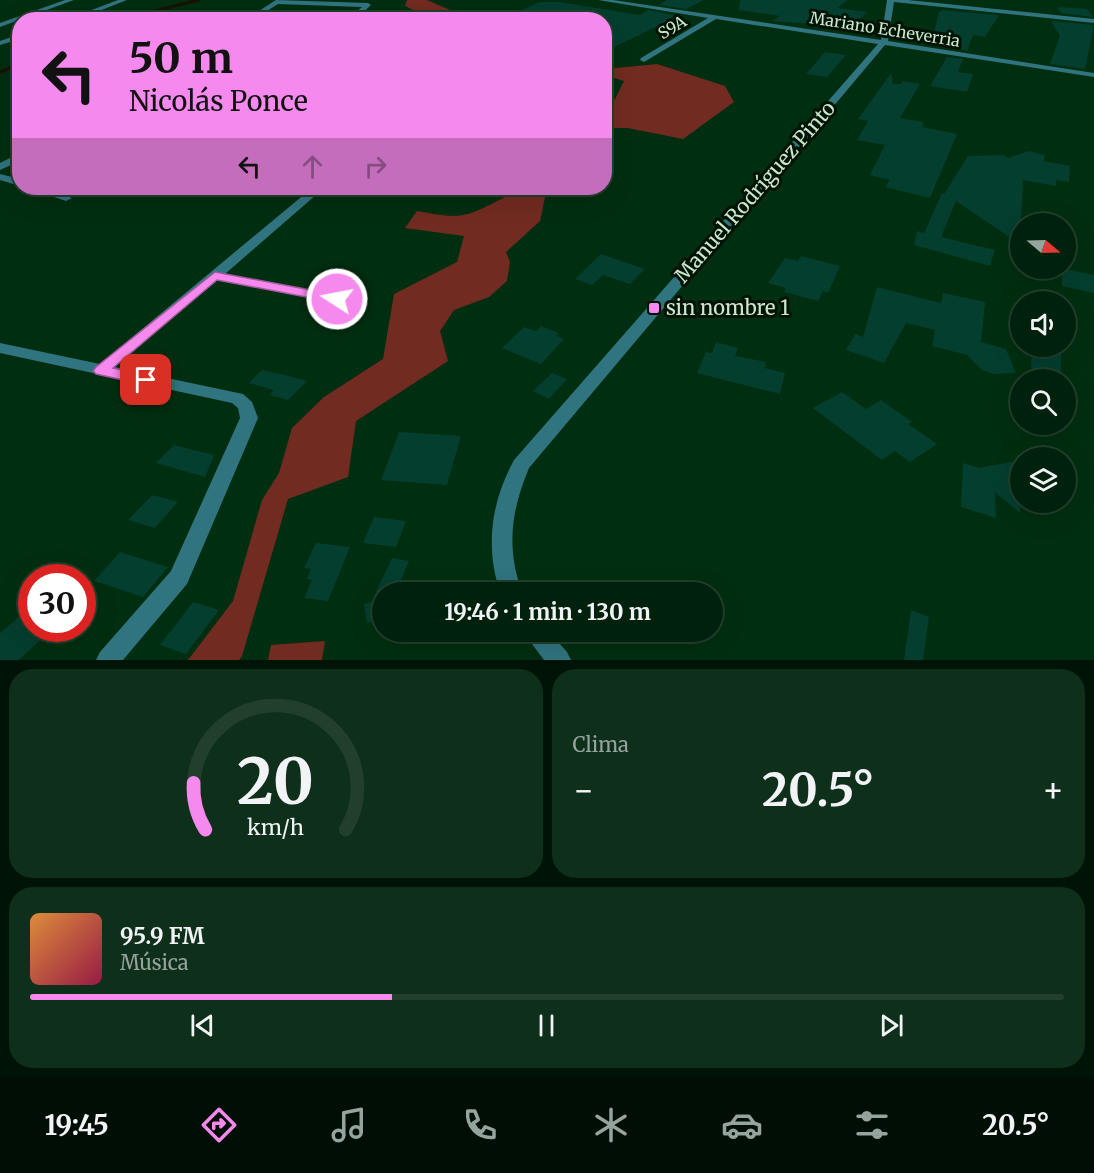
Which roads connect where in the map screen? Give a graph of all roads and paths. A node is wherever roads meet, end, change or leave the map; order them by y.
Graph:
1 (71, 0) edge
2 (124, 0) edge
3 (601, 0) edge
4 (890, 0) edge
5 (279, 1) edge
6 (36, 12) edge
7 (90, 12) edge
8 (261, 12) edge
9 (360, 12) edge
10 (715, 17) junction
11 (1094, 21) edge
12 (884, 42) junction
13 (644, 60) dead end
14 (1094, 75) edge
15 (56, 195) edge
16 (310, 195) edge
17 (66, 198) dead end
18 (215, 276) junction
19 (337, 299) dead end
20 (0, 348) edge
21 (101, 371) junction
22 (507, 582) edge
23 (543, 642) edge
24 (108, 660) edge
25 (559, 660) edge

1 - 6 street
2 - 7 street
3 - 10 street, Mariano Echeverria
4 - 11 street
4 - 12 street
5 - 8 street
5 - 9 street
10 - 12 street, Mariano Echeverria
10 - 13 street, S9A
12 - 14 street, Mariano Echeverria
12 - 22 street, Manuel Rodríguez Pinto
15 - 17 street
16 - 18 street
18 - 19 street
18 - 21 street
20 - 21 street
21 - 24 street
23 - 25 street

